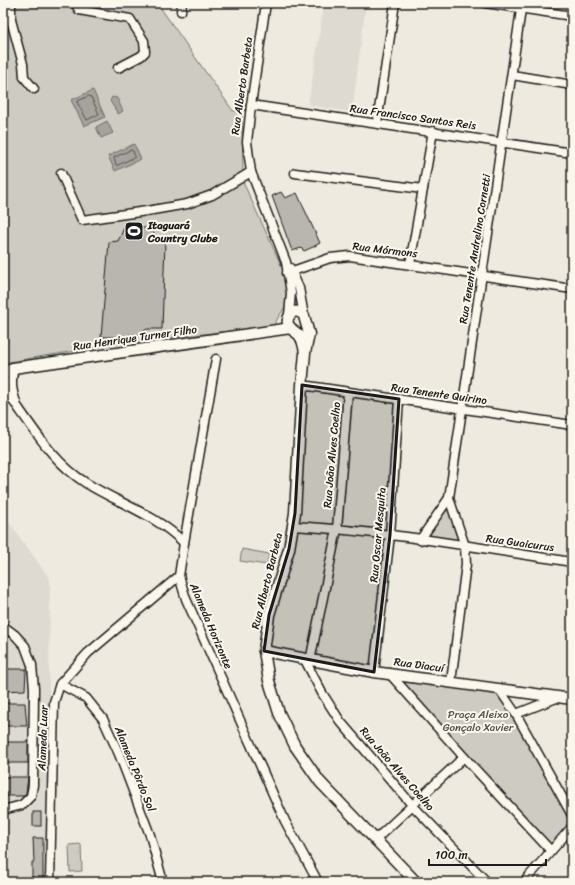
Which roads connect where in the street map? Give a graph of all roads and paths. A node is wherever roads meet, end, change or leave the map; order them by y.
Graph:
1 (11, 3) edge
2 (75, 3) edge
3 (266, 3) edge
4 (395, 3) edge
5 (485, 3) edge
6 (522, 6) edge
7 (572, 16) edge
8 (118, 68) dead end
9 (512, 75) junction
10 (572, 85) edge
11 (34, 89) dead end
12 (251, 105) junction
13 (377, 123) junction
14 (433, 131) junction
15 (502, 142) junction
16 (572, 153) edge
17 (251, 172) junction
18 (295, 173) dead end
19 (61, 174) dead end
20 (423, 189) junction
21 (410, 264) junction
22 (290, 272) junction
23 (482, 275) junction
24 (572, 289) edge
25 (289, 316) junction
26 (305, 318) junction
27 (291, 328) junction
28 (261, 332) junction
29 (305, 353) junction
30 (216, 359) dead end
31 (8, 367) edge
32 (3, 373) edge
33 (302, 385) junction
34 (3, 387) edge
35 (348, 392) junction
36 (3, 394) edge
37 (399, 399) junction
38 (15, 402) junction
39 (462, 409) junction
40 (572, 425) edge
41 (448, 498) junction
42 (293, 526) junction
43 (337, 529) junction
44 (390, 535) junction
45 (420, 540) junction
46 (184, 543) junction
47 (465, 546) junction
48 (572, 562) edge
49 (179, 576) junction
50 (3, 626) edge
51 (264, 651) junction
52 (307, 660) junction
53 (374, 672) junction
54 (389, 673) junction
55 (451, 682) junction
56 (60, 684) junction
57 (499, 688) junction
58 (560, 697) junction
59 (572, 698) edge
60 (516, 714) junction
61 (464, 758) junction
62 (413, 806) junction
63 (3, 810) edge
64 (572, 815) edge
65 (572, 827) edge
66 (375, 840) junction
67 (551, 851) junction
68 (50, 882) edge
69 (164, 882) edge
70 (318, 882) edge
71 (416, 882) edge
72 (487, 882) edge
73 (524, 882) edge

1 - 11 street
2 - 8 street
3 - 12 street, Rua Alberto Barbeta
4 - 13 street
5 - 6 street
6 - 7 street
6 - 9 street, Rua Tenente Andrelino Cornetti
9 - 10 street
9 - 15 street, Rua Tenente Andrelino Cornetti
12 - 13 street, Rua Francisco Santos Reis
12 - 17 street, Rua Alberto Barbeta
13 - 14 street, Rua Francisco Santos Reis
14 - 15 street, Rua Francisco Santos Reis
14 - 20 street
15 - 16 street, Rua Francisco Santos Reis
15 - 23 street, Rua Tenente Andrelino Cornetti
17 - 19 street
17 - 22 street, Rua Alberto Barbeta
18 - 20 street
20 - 21 street
21 - 22 street, Rua Mórmons
21 - 23 street, Rua Mórmons
22 - 25 street
22 - 26 street
23 - 24 street, Rua Mórmons
23 - 39 street, Rua Tenente Andrelino Cornetti
25 - 26 main road
25 - 27 main road
25 - 28 main road
26 - 27 main road
26 - 29 main road, Rua Alberto Barbeta
27 - 28 main road, Rua Henrique Turner Filho
27 - 29 main road
28 - 31 main road, Rua Henrique Turner Filho
29 - 33 main road, Rua Alberto Barbeta
30 - 46 street, Alameda Horizonte
31 - 32 main road, Rua Henrique Turner Filho
31 - 38 main road
33 - 35 street, Rua Tenente Quirino
33 - 42 main road, Rua Alberto Barbeta
34 - 38 street
35 - 37 street, Rua Tenente Quirino
35 - 43 street, Rua João Alves Coelho
36 - 38 street
37 - 39 street, Rua Tenente Quirino
37 - 44 street, Rua Oscar Mesquita
38 - 46 street
39 - 40 street, Rua Tenente Quirino
39 - 41 street, Rua Tenente Andrelino Cornetti
41 - 45 street
41 - 47 street
42 - 43 street, Rua Guaicurus
42 - 51 main road, Rua Alberto Barbeta
43 - 44 street, Rua Guaicurus
43 - 52 street, Rua João Alves Coelho
44 - 45 street, Rua Guaicurus
44 - 53 street, Rua Oscar Mesquita
45 - 47 street, Rua Guaicurus
46 - 49 street, Alameda Horizonte
47 - 48 street, Rua Guaicurus
47 - 55 street
49 - 56 street, Alameda Luar
49 - 70 street, Alameda Horizonte
50 - 63 street
51 - 52 main road, Rua Diacuí
51 - 66 main road, Rua Alberto Barbeta
52 - 53 main road, Rua Diacuí
52 - 62 street, Rua João Alves Coelho
53 - 54 main road, Rua Diacuí
54 - 55 main road, Rua Diacuí
54 - 61 street
55 - 57 main road, Rua Diacuí
56 - 68 street, Alameda Luar
56 - 69 street, Alameda Pôrdo Sol
57 - 58 main road, Rua Diacuí
57 - 60 street
58 - 59 main road, Rua Diacuí
58 - 60 street
60 - 64 street
61 - 62 street
61 - 67 street
62 - 66 street
62 - 72 street, Rua João Alves Coelho
65 - 67 street
66 - 71 main road, Rua Alberto Barbeta
67 - 73 street

